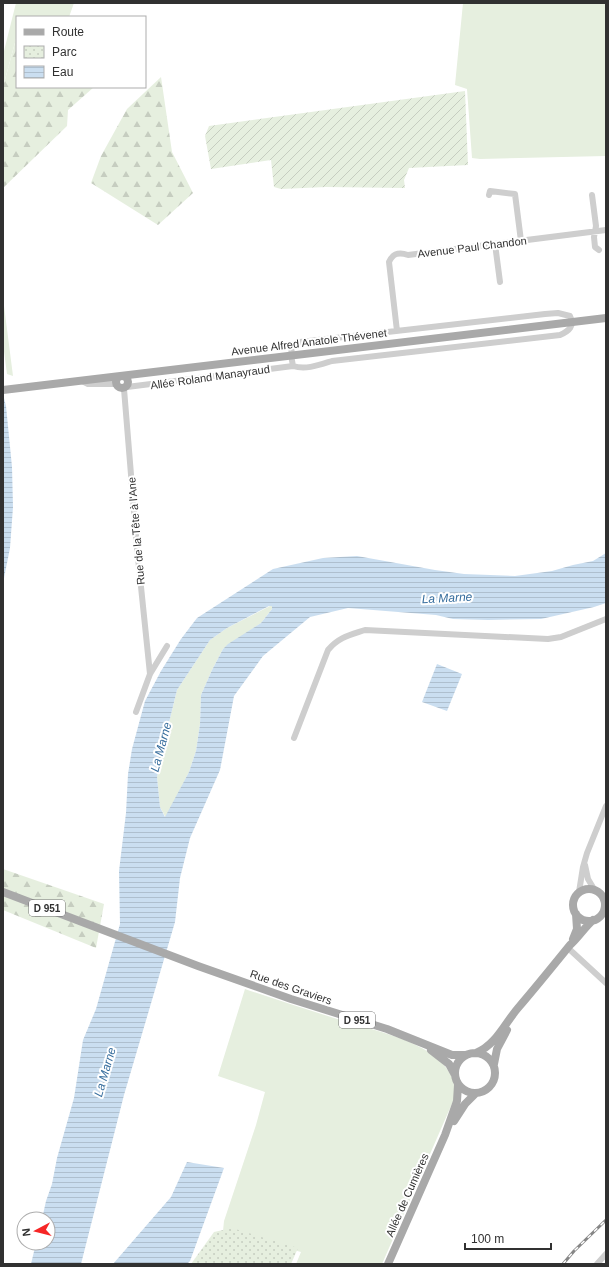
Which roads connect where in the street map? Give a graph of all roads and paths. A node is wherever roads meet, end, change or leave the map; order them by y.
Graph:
1 (489, 195) dead end
2 (592, 195) dead end
3 (606, 230) edge
4 (595, 232) junction
5 (521, 241) junction
6 (495, 244) junction
7 (599, 250) dead end
8 (500, 282) dead end
9 (606, 318) edge
10 (572, 321) junction
11 (397, 331) junction
12 (291, 355) junction
13 (293, 366) junction
14 (82, 381) junction
15 (125, 383) junction
16 (116, 384) joint
17 (3, 390) edge
18 (606, 619) edge
19 (167, 646) dead end
20 (150, 674) junction
21 (136, 712) dead end
22 (294, 738) dead end
23 (606, 806) edge
24 (585, 862) junction
25 (594, 889) junction
26 (3, 892) edge
27 (579, 892) junction
28 (605, 901) edge
29 (576, 914) junction
30 (599, 917) edge
31 (569, 947) junction
32 (606, 983) edge
33 (529, 996) junction
34 (423, 1044) junction
35 (476, 1053) junction
36 (466, 1055) junction
37 (494, 1064) junction
38 (455, 1075) junction
39 (458, 1085) junction
40 (474, 1094) junction
41 (445, 1135) junction
42 (606, 1254) edge
43 (388, 1264) edge
44 (597, 1264) edge

1 - 5 street
2 - 4 street
3 - 4 street, Avenue Paul Chandon
4 - 5 street, Avenue Paul Chandon
4 - 7 street
5 - 6 street, Avenue Paul Chandon
6 - 8 street
6 - 11 street, Avenue Paul Chandon
9 - 10 main road, Avenue Alfred Anatole Thévenet
10 - 11 street
10 - 12 main road, Avenue Alfred Anatole Thévenet
10 - 13 street, Allée Roland Manayraud
11 - 12 street
12 - 13 street
12 - 15 main road, Avenue Alfred Anatole Thévenet
13 - 15 street, Allée Roland Manayraud
14 - 15 main road, Avenue Alfred Anatole Thévenet
14 - 16 street
14 - 17 main road, Avenue Alfred Anatole Thévenet
15 - 16 main road
15 - 20 street, Rue de la Tête à l'Ane
18 - 22 street
19 - 20 street
20 - 21 street
23 - 24 street
24 - 25 street
24 - 27 street
25 - 27 main road
25 - 28 main road
26 - 34 main road, Rue des Graviers / D 951
27 - 29 main road
28 - 30 main road
29 - 30 main road
29 - 31 main road
30 - 31 main road
31 - 32 street
31 - 33 main road
33 - 35 main road
33 - 37 main road
34 - 36 main road, Rue des Graviers / D 951
34 - 38 main road, Rue des Graviers / D 951
35 - 36 main road
35 - 37 main road
36 - 38 main road
37 - 40 main road
38 - 39 main road
39 - 40 main road
39 - 41 main road, Allée de Cumières
40 - 41 main road, Allée de Cumières
41 - 43 main road, Allée de Cumières
42 - 44 street

